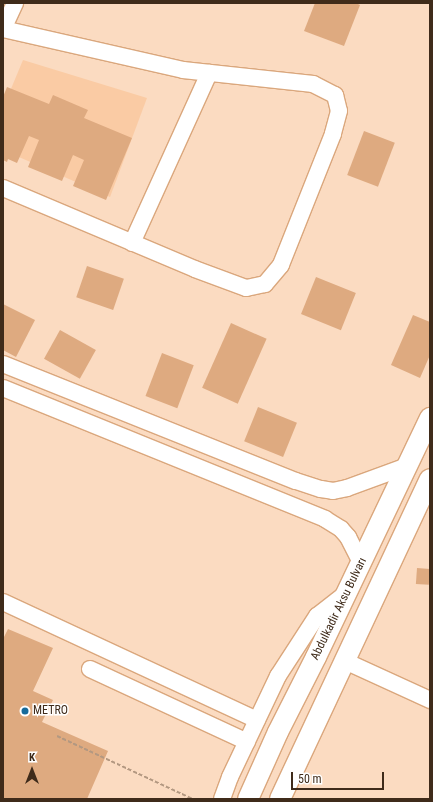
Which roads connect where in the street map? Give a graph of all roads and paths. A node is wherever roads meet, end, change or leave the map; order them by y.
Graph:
1 (15, 3) edge
2 (3, 29) edge
3 (209, 72) junction
4 (3, 188) edge
5 (132, 243) junction
6 (3, 364) edge
7 (3, 388) edge
8 (430, 418) edge
9 (407, 466) junction
10 (430, 479) edge
11 (310, 486) junction
12 (301, 509) junction
13 (361, 563) junction
14 (347, 592) junction
15 (3, 602) edge
16 (345, 661) junction
17 (90, 669) dead end
18 (430, 700) edge
19 (258, 720) junction
20 (57, 736) dead end
21 (247, 742) junction
22 (193, 799) edge
23 (222, 799) edge
24 (248, 799) edge
25 (280, 799) edge

1 - 2 street
2 - 3 street
3 - 5 street
3 - 5 street
4 - 5 street
6 - 11 street
7 - 12 street
8 - 9 main road, Abdulkadir Aksu Bulvarı
9 - 11 street
9 - 13 main road, Abdulkadir Aksu Bulvarı
10 - 16 main road
11 - 12 street
12 - 13 street
13 - 14 main road, Abdulkadir Aksu Bulvarı
14 - 19 street
14 - 24 main road, Abdulkadir Aksu Bulvarı
15 - 19 street
16 - 18 street
16 - 25 main road
17 - 21 street
19 - 21 street
20 - 22 path
21 - 23 street

